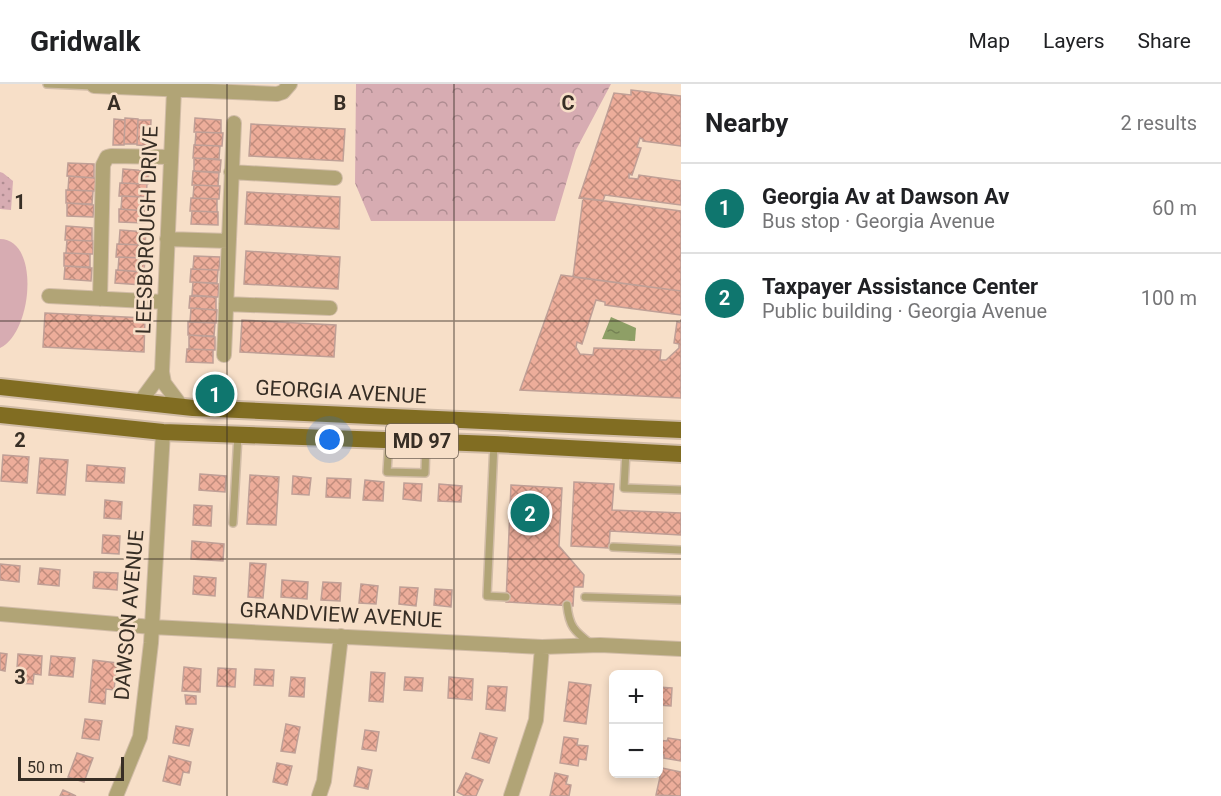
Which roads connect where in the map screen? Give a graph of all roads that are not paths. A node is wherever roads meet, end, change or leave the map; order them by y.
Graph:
1 (47, 84) edge
2 (290, 84) edge
3 (94, 85) edge
4 (174, 90) junction
5 (234, 123) dead end
6 (170, 157) junction
7 (231, 172) junction
8 (334, 178) dead end
9 (166, 239) junction
10 (228, 241) junction
11 (49, 296) dead end
12 (100, 299) junction
13 (165, 302) junction
14 (226, 304) junction
15 (330, 308) dead end
16 (224, 355) dead end
17 (162, 372) junction
18 (0, 387) edge
19 (140, 402) junction
20 (182, 406) junction
21 (202, 408) junction
22 (0, 415) edge
23 (681, 430) edge
24 (163, 432) junction
25 (238, 435) junction
26 (389, 440) junction
27 (426, 441) junction
28 (494, 444) junction
29 (626, 450) junction
30 (681, 454) edge
31 (681, 490) edge
32 (233, 522) dead end
33 (613, 547) dead end
34 (681, 550) edge
35 (506, 597) dead end
36 (585, 597) dead end
37 (681, 600) edge
38 (567, 605) dead end
39 (0, 614) edge
40 (152, 627) junction
41 (340, 636) junction
42 (593, 646) junction
43 (542, 647) junction
44 (681, 649) edge
45 (116, 796) edge
46 (319, 796) edge
47 (511, 796) edge

1 - 3 lane
2 - 4 street
3 - 4 street
4 - 6 street, LEESBOROUGH DRIVE
5 - 7 street
6 - 9 street, LEESBOROUGH DRIVE
6 - 12 street
7 - 8 street
7 - 10 street
9 - 10 street
9 - 13 street, LEESBOROUGH DRIVE
10 - 14 street
11 - 12 street
12 - 13 street
13 - 17 street, LEESBOROUGH DRIVE
14 - 15 street
14 - 16 street
17 - 19 street
17 - 20 street
18 - 19 main road, GEORGIA AVENUE / MD 97
19 - 20 main road, GEORGIA AVENUE / MD 97
19 - 24 main road
20 - 21 main road, GEORGIA AVENUE / MD 97
21 - 23 main road, GEORGIA AVENUE / MD 97
21 - 24 main road
22 - 24 main road, MD 97
24 - 25 main road, MD 97
24 - 40 street, DAWSON AVENUE
25 - 26 main road, MD 97
25 - 32 lane
26 - 27 main road, MD 97
26 - 27 lane
27 - 28 main road, MD 97
28 - 29 main road, MD 97
28 - 35 lane
29 - 30 main road, MD 97
29 - 31 lane
33 - 34 lane
36 - 37 lane
38 - 42 lane
39 - 40 street, GRANDVIEW AVENUE
40 - 41 street, GRANDVIEW AVENUE
40 - 45 street, DAWSON AVENUE
41 - 43 street, GRANDVIEW AVENUE
41 - 46 street
42 - 43 street, GRANDVIEW AVENUE
42 - 44 street, GRANDVIEW AVENUE
43 - 47 street

